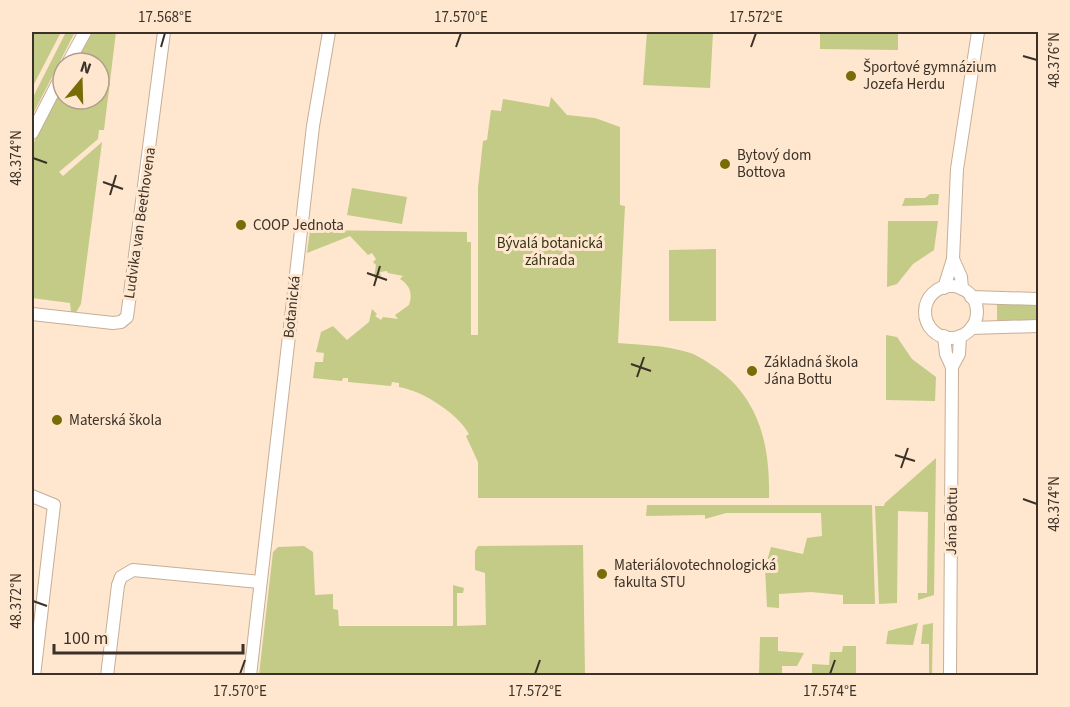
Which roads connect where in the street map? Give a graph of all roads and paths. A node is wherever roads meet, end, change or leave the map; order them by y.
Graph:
1 (85, 32) edge
2 (164, 32) edge
3 (329, 32) edge
4 (978, 32) edge
5 (75, 51) edge
6 (51, 96) edge
7 (32, 133) edge
8 (953, 259) junction
9 (944, 288) junction
10 (967, 293) junction
11 (1038, 299) edge
12 (32, 314) edge
13 (1038, 326) edge
14 (966, 332) junction
15 (944, 336) junction
16 (952, 367) junction
17 (32, 496) edge
18 (261, 582) junction
19 (35, 629) edge
20 (34, 675) edge
21 (107, 675) edge
22 (250, 675) edge
23 (950, 675) edge

1 - 5 street
2 - 12 street, Ludvika van Beethovena
3 - 18 street, Botanická
4 - 8 street, Jána Bottu
6 - 7 street
8 - 9 street, Jána Bottu
8 - 10 street, Jána Bottu
9 - 10 street
9 - 15 street, Jána Bottu
10 - 11 street
10 - 14 street, Jána Bottu
13 - 14 street
14 - 15 street
14 - 16 street, Jána Bottu
15 - 16 street, Jána Bottu
16 - 23 street, Jána Bottu
17 - 19 street
18 - 21 street
18 - 22 street, Botanická
19 - 20 street

